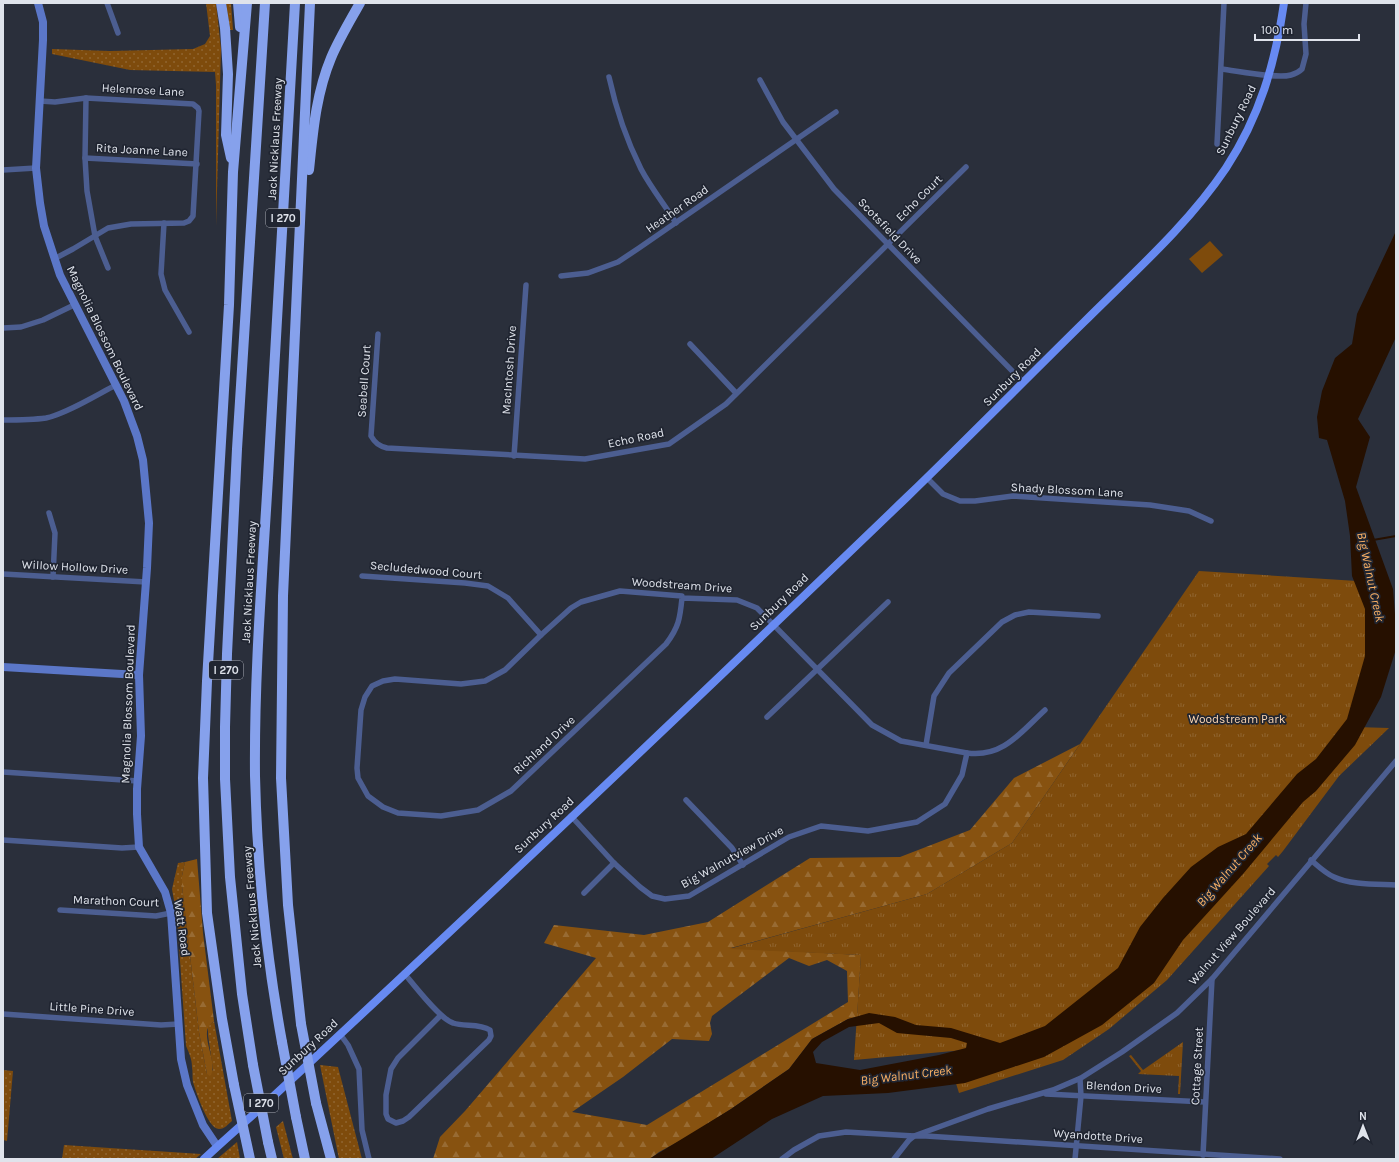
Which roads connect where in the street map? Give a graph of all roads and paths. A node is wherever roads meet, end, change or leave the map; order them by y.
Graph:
1 (38, 3) edge
2 (107, 3) edge
3 (221, 3) edge
4 (238, 3) edge
5 (247, 3) edge
6 (265, 3) edge
7 (295, 3) edge
8 (310, 3) edge
9 (360, 3) edge
10 (1224, 3) edge
11 (1284, 3) edge
12 (1306, 3) edge
13 (118, 33) dead end
14 (242, 69) junction
15 (1221, 69) junction
16 (1270, 75) junction
17 (609, 76) dead end
18 (760, 80) dead end
19 (86, 98) junction
20 (40, 101) junction
21 (836, 112) dead end
22 (796, 140) junction
23 (1217, 144) dead end
24 (85, 158) junction
25 (196, 164) junction
26 (966, 167) dead end
27 (36, 168) junction
28 (3, 170) edge
29 (233, 172) junction
30 (164, 223) junction
31 (676, 223) junction
32 (95, 236) junction
33 (888, 244) junction
34 (54, 259) junction
35 (108, 268) dead end
36 (561, 276) dead end
37 (526, 285) dead end
38 (74, 305) junction
39 (297, 309) junction
40 (3, 328) edge
41 (189, 332) dead end
42 (378, 334) dead end
43 (690, 344) dead end
44 (1023, 382) junction
45 (116, 385) junction
46 (736, 393) junction
47 (3, 420) edge
48 (371, 430) joint
49 (514, 456) junction
50 (927, 478) junction
51 (48, 513) dead end
52 (1211, 521) dead end
53 (3, 574) edge
54 (362, 576) dead end
55 (53, 577) junction
56 (146, 582) junction
57 (682, 598) junction
58 (888, 602) dead end
59 (1098, 616) dead end
60 (774, 624) junction
61 (541, 634) junction
62 (3, 667) edge
63 (817, 670) junction
64 (139, 675) junction
65 (372, 686) joint
66 (1045, 710) dead end
67 (767, 717) dead end
68 (926, 745) junction
69 (967, 753) junction
70 (1396, 761) edge
71 (3, 772) edge
72 (138, 781) junction
73 (686, 800) dead end
74 (571, 816) junction
75 (3, 840) edge
76 (139, 847) junction
77 (1311, 860) junction
78 (614, 863) junction
79 (743, 865) junction
80 (1396, 885) edge
81 (584, 893) dead end
82 (60, 910) dead end
83 (171, 913) junction
84 (404, 973) junction
85 (1212, 979) junction
86 (3, 1014) edge
87 (441, 1015) junction
88 (179, 1024) junction
89 (340, 1034) junction
90 (1080, 1079) junction
91 (1042, 1094) junction
92 (1081, 1096) junction
93 (1205, 1102) junction
94 (914, 1136) junction
95 (1076, 1145) junction
96 (217, 1146) junction
97 (1203, 1154) junction
98 (204, 1159) edge
99 (250, 1159) edge
100 (272, 1159) edge
101 (305, 1159) edge
102 (331, 1159) edge
103 (369, 1159) edge
104 (782, 1159) edge
105 (894, 1159) edge
106 (1076, 1159) edge
107 (1280, 1159) edge

1 - 20 street, Magnolia Blossom Boulevard
2 - 13 street
3 - 29 highway
4 - 14 highway
5 - 14 highway
6 - 100 highway, Jack Nicklaus Freeway / I 270, bridge
7 - 101 highway, Jack Nicklaus Freeway / I 270, bridge
8 - 39 highway
9 - 39 highway
10 - 15 street
11 - 16 main road, Sunbury Road
12 - 16 street
14 - 29 highway
15 - 16 street
15 - 23 street
16 - 44 main road, Sunbury Road
17 - 31 street
18 - 22 street, Scotsfield Drive
19 - 20 street, Helenrose Lane
19 - 24 street
19 - 25 street, Helenrose Lane
20 - 27 street, Magnolia Blossom Boulevard
21 - 22 street, Heather Road
22 - 31 street, Heather Road
22 - 33 street, Scotsfield Drive
24 - 25 street, Rita Joanne Lane
24 - 32 street
25 - 30 street, Helenrose Lane
26 - 33 street, Echo Court
27 - 28 street
27 - 34 street, Magnolia Blossom Boulevard
29 - 99 highway, bridge
30 - 32 street
30 - 41 street
31 - 36 street, Heather Road
32 - 34 street
32 - 35 street
33 - 44 street, Scotsfield Drive
33 - 46 street, Echo Road
34 - 38 street, Magnolia Blossom Boulevard
37 - 49 street, MacIntosh Drive
38 - 40 street
38 - 45 street, Magnolia Blossom Boulevard
39 - 102 highway, bridge
42 - 48 street, Seabell Court
43 - 46 street
44 - 50 main road, Sunbury Road
45 - 47 street
45 - 56 street, Magnolia Blossom Boulevard
46 - 49 street, Echo Road
48 - 49 street, Echo Road
50 - 52 street, Shady Blossom Lane
50 - 60 main road, Sunbury Road
51 - 55 street
53 - 55 street, Willow Hollow Drive
54 - 61 street, Secludedwood Court
55 - 56 street, Willow Hollow Drive
56 - 64 street, Magnolia Blossom Boulevard
57 - 60 street, Woodstream Drive
57 - 61 street, Woodstream Drive
57 - 65 street, Richland Drive
58 - 63 street
59 - 68 street
60 - 63 street, Woodstream Drive
60 - 74 main road, Sunbury Road
61 - 65 street, Woodstream Drive
62 - 64 street
63 - 67 street
63 - 68 street, Woodstream Drive
64 - 72 street, Magnolia Blossom Boulevard
66 - 69 street, Woodstream Drive
68 - 69 street, Woodstream Drive
69 - 79 street, Big Walnutview Drive
70 - 77 street, Walnut View Boulevard
71 - 72 street
72 - 76 street, Magnolia Blossom Boulevard
73 - 79 street
74 - 78 street, Big Walnutview Drive
74 - 84 main road, Sunbury Road
75 - 76 street
76 - 83 street, Watt Road
77 - 80 street
77 - 85 street, Walnut View Boulevard
78 - 79 street, Big Walnutview Drive
78 - 81 street
82 - 83 street, Marathon Court
83 - 88 street, Watt Road
84 - 87 street
84 - 89 main road, Sunbury Road
85 - 90 street, Walnut View Boulevard
85 - 93 street, Cottage Street
86 - 88 street, Little Pine Drive
87 - 87 street
88 - 96 street, Watt Road
89 - 96 main road, Sunbury Road
89 - 103 street
90 - 91 street, Walnut View Boulevard
90 - 92 street
91 - 92 street, Blendon Drive
91 - 94 street, Walnut View Boulevard
92 - 93 street, Blendon Drive
92 - 95 street
93 - 97 street, Cottage Street
94 - 95 street, Wyandotte Drive
94 - 104 street, Walnut View Boulevard
94 - 105 street
95 - 97 street, Wyandotte Drive
95 - 106 street
96 - 98 main road, Sunbury Road
97 - 107 street, Wyandotte Drive

